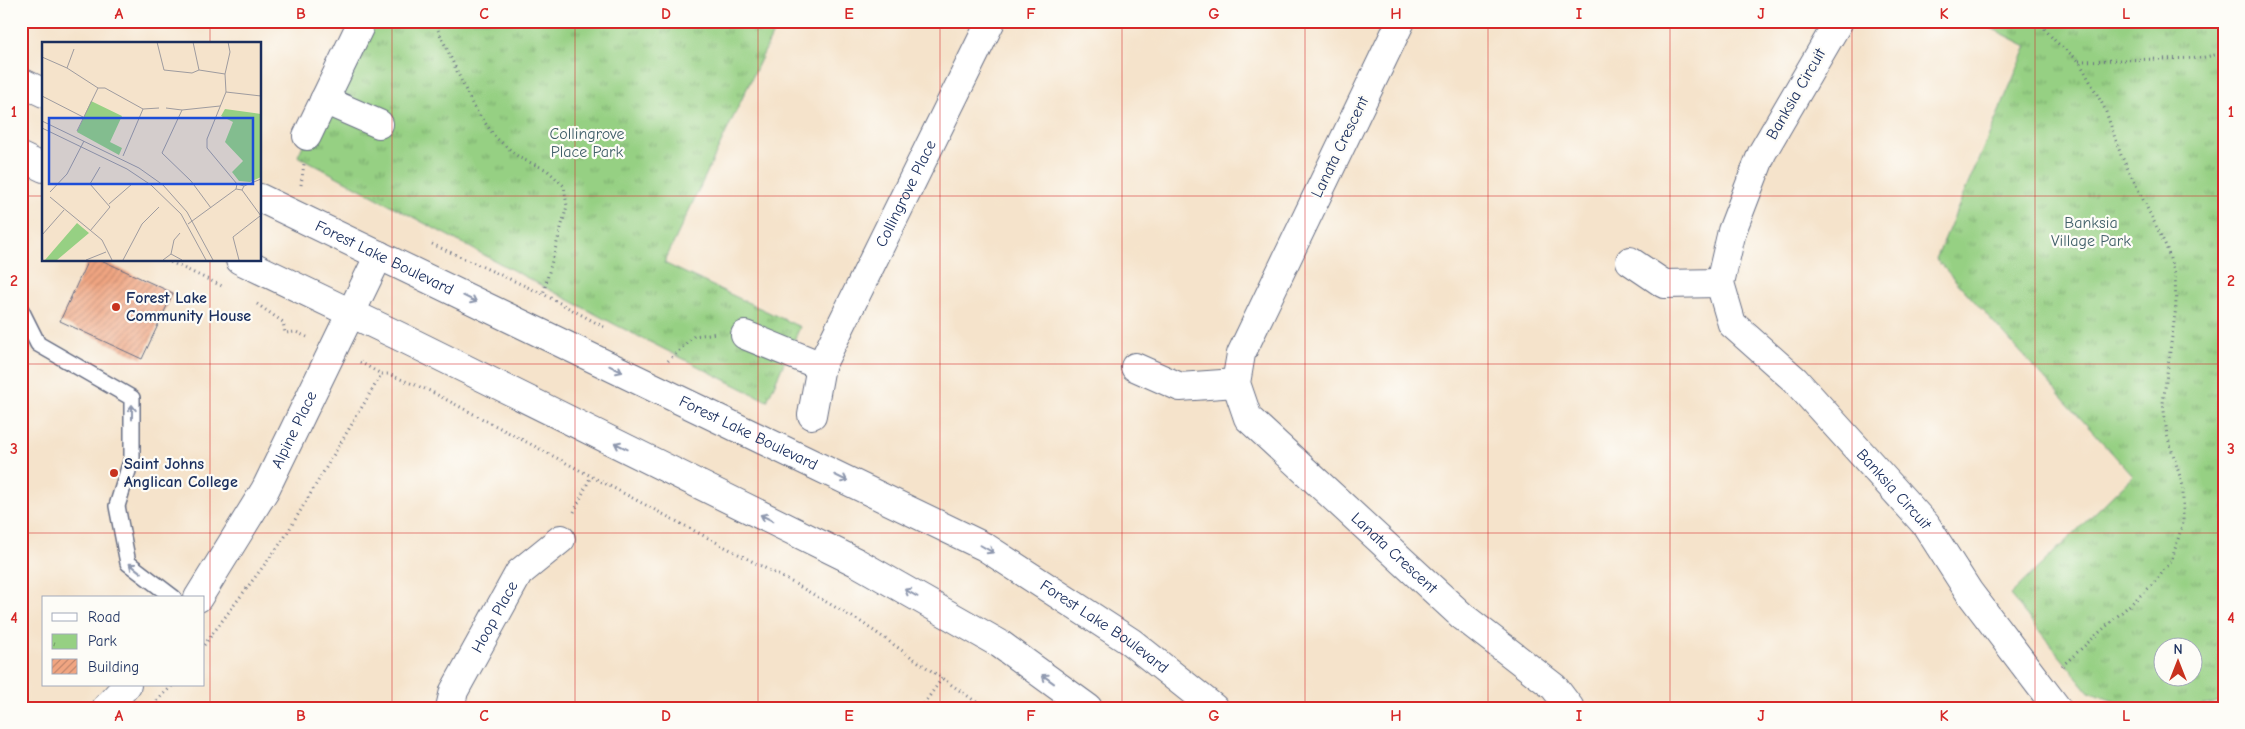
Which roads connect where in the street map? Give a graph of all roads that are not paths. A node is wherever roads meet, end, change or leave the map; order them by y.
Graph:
1 (360, 21) edge
2 (992, 21) edge
3 (1401, 21) edge
4 (1839, 21) edge
5 (21, 82) edge
6 (42, 92) edge
7 (324, 100) junction
8 (379, 124) dead end
9 (307, 136) dead end
10 (21, 157) edge
11 (42, 167) edge
12 (261, 198) edge
13 (378, 255) junction
14 (1630, 260) dead end
15 (242, 261) edge
16 (1720, 283) junction
17 (21, 310) edge
18 (350, 313) junction
19 (745, 335) road end
20 (821, 366) junction
21 (1135, 367) dead end
22 (1236, 383) junction
23 (812, 415) dead end
24 (561, 539) road end
25 (171, 596) edge
26 (199, 596) edge
27 (125, 686) edge
28 (106, 708) edge
29 (450, 708) edge
30 (1088, 708) edge
31 (1214, 708) edge
32 (1570, 708) edge
33 (2057, 708) edge

1 - 7 street
2 - 20 street, Collingrove Place
3 - 22 street, Lanata Crescent
4 - 16 street, Banksia Circuit
5 - 6 street
7 - 8 street
7 - 9 street
10 - 11 street
12 - 13 street, Forest Lake Boulevard
13 - 18 street, Alpine Place
13 -> 31 street, Forest Lake Boulevard
14 - 16 street
15 - 18 street
16 - 33 street, Banksia Circuit
25 -> 17 lane
18 - 26 street, Alpine Place
30 -> 18 street
19 - 20 street
20 - 23 street, Collingrove Place
21 - 22 street
22 - 32 street, Lanata Crescent
24 - 29 street, Hoop Place
27 - 28 street

